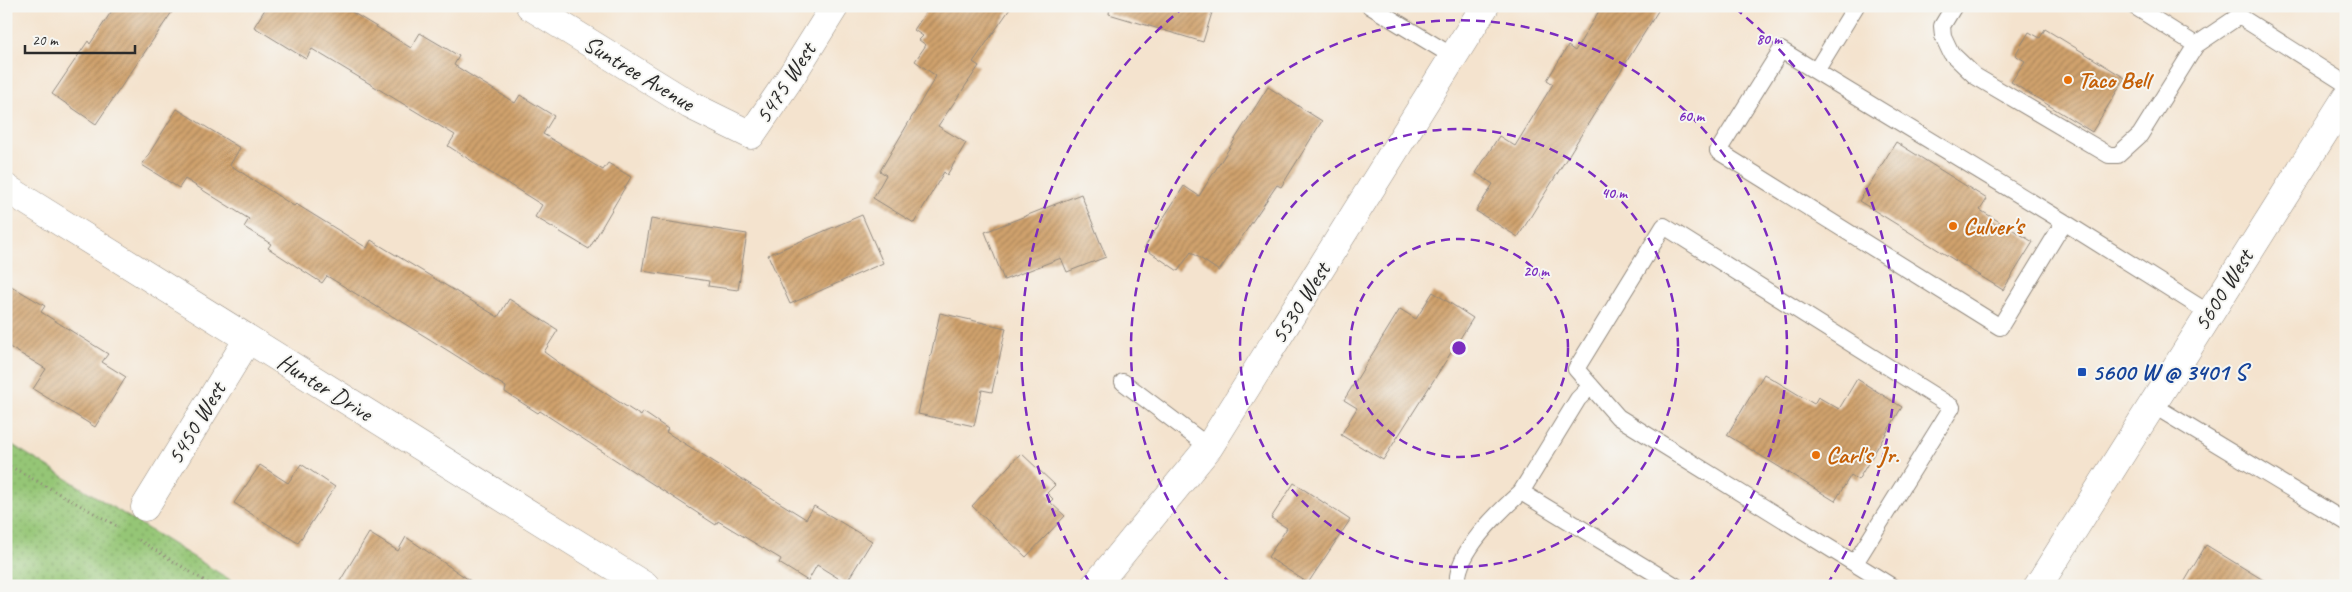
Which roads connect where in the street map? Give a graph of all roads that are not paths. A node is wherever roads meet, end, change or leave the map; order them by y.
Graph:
1 (530, 6) edge
2 (834, 6) edge
3 (1370, 6) edge
4 (1485, 6) edge
5 (1856, 6) edge
6 (1954, 6) edge
7 (2134, 6) edge
8 (2239, 11) edge
9 (2196, 44) junction
10 (1454, 57) junction
11 (1816, 72) junction
12 (2346, 84) edge
13 (2346, 98) edge
14 (751, 135) joint
15 (6, 188) edge
16 (2064, 222) junction
17 (2209, 313) junction
18 (248, 339) junction
19 (1123, 382) dead end
20 (1591, 386) junction
21 (2151, 404) junction
22 (1209, 446) junction
23 (1521, 492) junction
24 (145, 507) dead end
25 (2346, 522) edge
26 (1855, 563) junction
27 (645, 586) edge
28 (1095, 586) edge
29 (1458, 586) edge
30 (1676, 586) edge
31 (1891, 586) edge
32 (2038, 586) edge

1 - 14 street, Suntree Avenue
2 - 14 street, 5475 West
3 - 10 lane
4 - 10 street, 5530 West
5 - 11 lane
6 - 9 lane
7 - 9 lane
8 - 9 lane
8 - 12 lane
10 - 22 street, 5530 West
11 - 16 lane
11 - 16 lane
13 - 17 street, 5600 West
15 - 18 street, Hunter Drive
16 - 17 lane
17 - 21 street, 5600 West
18 - 24 street, 5450 West
18 - 27 street, Hunter Drive
19 - 22 lane
20 - 23 lane
20 - 26 lane
20 - 26 lane
21 - 25 lane
21 - 32 street, 5600 West
22 - 28 street, 5530 West
23 - 29 lane
23 - 30 lane
26 - 31 lane

